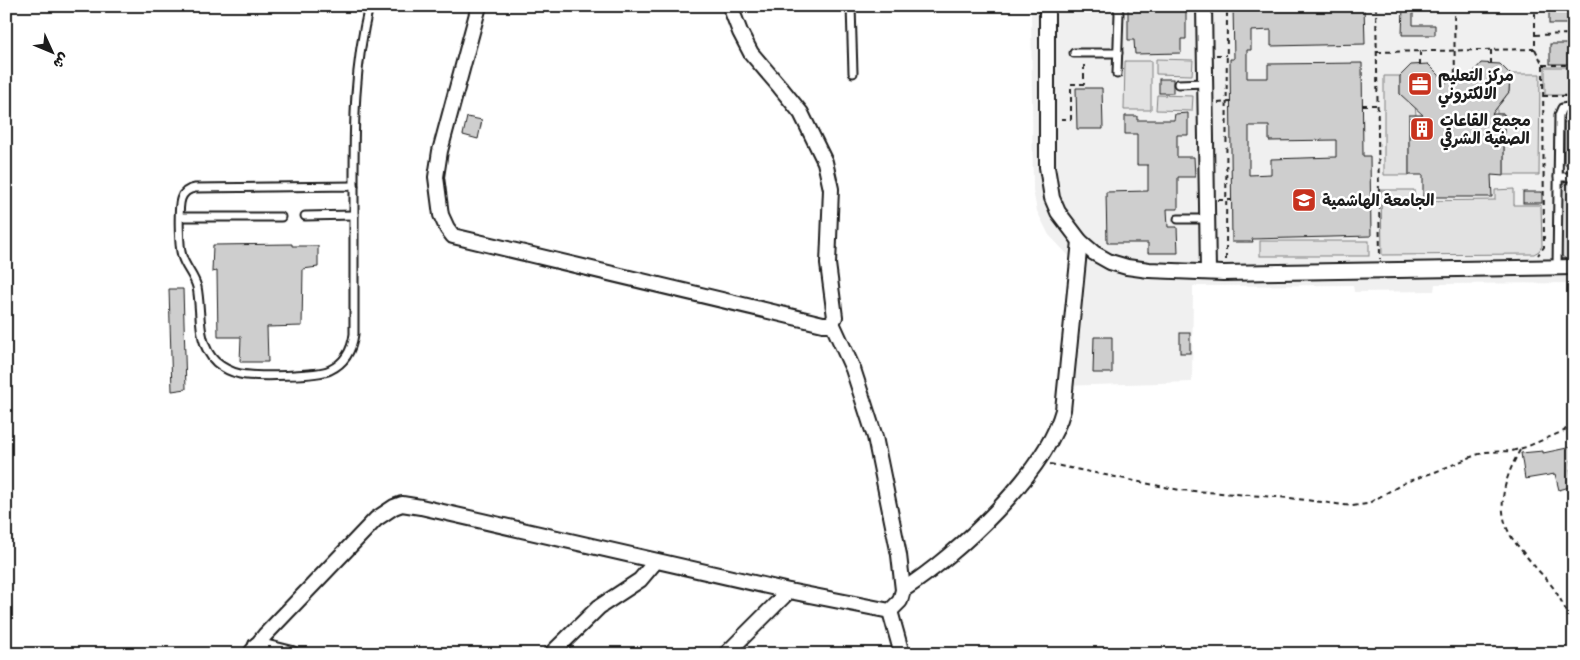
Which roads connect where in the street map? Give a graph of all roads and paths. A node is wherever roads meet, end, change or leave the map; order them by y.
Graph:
1 (369, 6) edge
2 (478, 6) edge
3 (730, 6) edge
4 (851, 6) edge
5 (1047, 6) edge
6 (1117, 6) edge
7 (1454, 6) edge
8 (1535, 6) edge
9 (1204, 7) edge
10 (1227, 7) edge
11 (1376, 7) edge
12 (1233, 8) dead end
13 (1364, 8) dead end
14 (1574, 34) edge
15 (1535, 35) junction
16 (1535, 49) junction
17 (1455, 50) junction
18 (1490, 50) junction
19 (1420, 51) junction
20 (1377, 52) junction
21 (1074, 53) dead end
22 (1084, 53) junction
23 (1118, 53) junction
24 (1491, 63) dead end
25 (1420, 65) dead end
26 (1543, 65) junction
27 (1574, 65) edge
28 (853, 72) dead end
29 (1117, 74) dead end
30 (1455, 82) dead end
31 (1206, 83) junction
32 (1178, 84) dead end
33 (1543, 96) junction
34 (1574, 96) edge
35 (1362, 105) dead end
36 (1378, 105) junction
37 (1574, 106) edge
38 (1066, 119) dead end
39 (1558, 177) junction
40 (1574, 177) edge
41 (354, 186) junction
42 (1371, 198) dead end
43 (1379, 198) junction
44 (354, 215) junction
45 (305, 216) dead end
46 (180, 217) junction
47 (282, 217) dead end
48 (1178, 218) dead end
49 (1208, 219) junction
50 (1080, 241) junction
51 (1536, 256) dead end
52 (1226, 260) dead end
53 (1557, 267) junction
54 (1574, 267) edge
55 (1380, 271) junction
56 (1208, 272) junction
57 (832, 323) junction
58 (1574, 415) edge
59 (1520, 450) junction
60 (1037, 461) junction
61 (656, 561) junction
62 (903, 590) junction
63 (788, 592) junction
64 (890, 611) junction
65 (1574, 626) edge
66 (253, 649) edge
67 (292, 654) edge
68 (551, 654) edge
69 (726, 654) edge
70 (902, 654) edge

1 - 41 lane
2 - 57 street
3 - 57 street
4 - 28 lane
5 - 50 street
6 - 23 lane
7 - 17 path
8 - 15 path
9 - 10 path
9 - 31 street
10 - 12 path
10 - 52 path
11 - 13 path
11 - 20 path
14 - 15 path
15 - 16 path
16 - 18 path
16 - 26 path
17 - 18 path
17 - 19 path
17 - 30 path
18 - 24 path
19 - 20 path
19 - 25 path
20 - 36 path
21 - 22 lane
22 - 23 lane
22 - 38 path
23 - 29 lane
26 - 27 path
26 - 33 path
31 - 32 lane
31 - 49 street
33 - 34 path
33 - 51 path
35 - 36 path
36 - 43 path
37 - 39 lane
39 - 40 lane
39 - 53 lane
41 - 44 lane
41 - 46 lane
42 - 43 path
43 - 55 path
44 - 45 lane
44 - 46 lane
46 - 47 lane
48 - 49 lane
49 - 56 street
50 - 56 street
50 - 60 street
53 - 54 street
53 - 55 street
55 - 56 street
57 - 62 street
58 - 59 path
59 - 60 path
59 - 65 path
60 - 62 street
61 - 63 street
61 - 66 street
61 - 68 street
62 - 64 street
63 - 64 street
63 - 69 street
64 - 70 street
66 - 67 street

